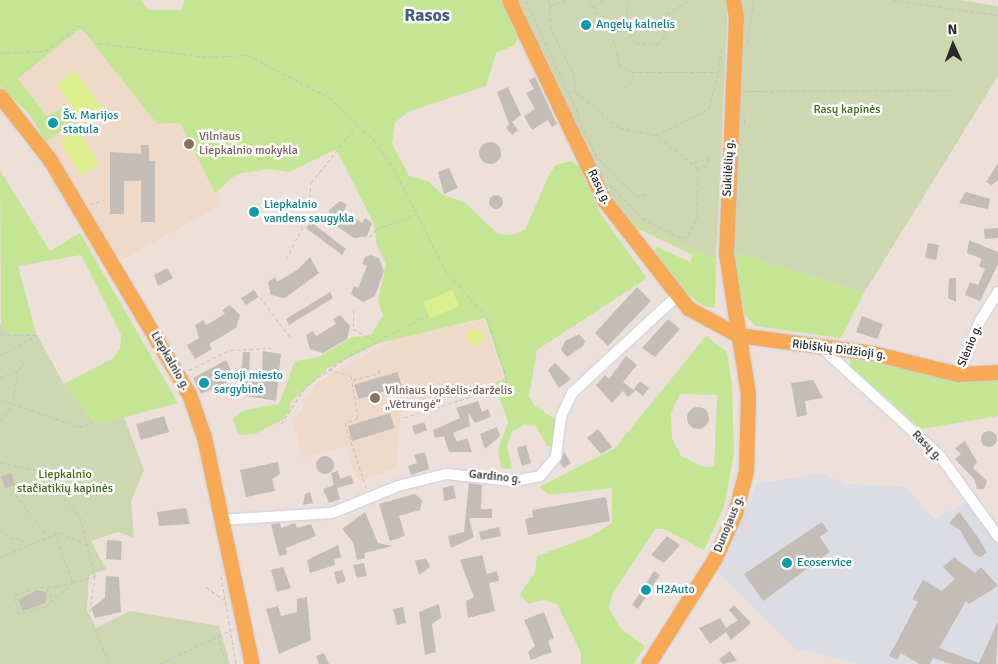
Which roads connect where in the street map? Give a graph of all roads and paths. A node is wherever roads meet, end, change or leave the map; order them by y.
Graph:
1 (509, 0) edge
2 (526, 0) edge
3 (548, 0) edge
4 (566, 0) edge
5 (589, 0) edge
6 (604, 0) edge
7 (628, 0) edge
8 (689, 0) edge
9 (733, 0) edge
10 (893, 0) edge
11 (550, 5) junction
12 (593, 7) junction
13 (998, 15) edge
14 (662, 18) junction
15 (626, 28) junction
16 (611, 33) junction
17 (604, 36) dead end
18 (723, 46) dead end
19 (0, 53) edge
20 (632, 72) junction
21 (718, 72) junction
22 (624, 89) dead end
23 (568, 90) junction
24 (952, 90) dead end
25 (733, 91) junction
26 (576, 92) junction
27 (0, 96) edge
28 (574, 120) junction
29 (358, 124) junction
30 (656, 135) junction
31 (599, 158) junction
32 (694, 163) junction
33 (600, 167) dead end
34 (698, 170) junction
35 (607, 180) dead end
36 (647, 194) dead end
37 (104, 200) dead end
38 (93, 203) dead end
39 (418, 214) junction
40 (369, 237) dead end
41 (286, 259) dead end
42 (998, 292) edge
43 (676, 296) junction
44 (260, 297) dead end
45 (354, 310) dead end
46 (428, 315) dead end
47 (0, 334) edge
48 (738, 335) junction
49 (290, 337) dead end
50 (377, 340) junction
51 (271, 348) dead end
52 (822, 348) junction
53 (846, 350) junction
54 (0, 356) edge
55 (26, 361) dead end
56 (380, 366) dead end
57 (843, 368) junction
58 (329, 369) junction
59 (18, 370) junction
60 (998, 372) edge
61 (179, 374) junction
62 (958, 374) junction
63 (0, 378) edge
64 (352, 380) junction
65 (0, 399) edge
66 (12, 404) junction
67 (403, 418) dead end
68 (0, 420) edge
69 (92, 423) dead end
70 (281, 424) dead end
71 (0, 462) edge
72 (11, 489) dead end
73 (369, 498) junction
74 (220, 520) junction
75 (0, 530) edge
76 (55, 533) junction
77 (48, 535) junction
78 (998, 536) edge
79 (24, 546) junction
80 (90, 546) junction
81 (0, 557) edge
82 (95, 576) junction
83 (73, 582) junction
84 (46, 587) junction
85 (206, 587) dead end
86 (53, 601) junction
87 (225, 601) dead end
88 (236, 628) junction
89 (218, 634) junction
90 (110, 664) edge
91 (160, 664) edge
92 (226, 664) edge
93 (236, 664) edge
94 (252, 664) edge
95 (648, 664) edge

1 - 28 main road, Rasų g.
2 - 23 path
3 - 11 path
4 - 11 path
5 - 12 path
6 - 12 path
7 - 15 path
8 - 14 path
9 - 25 main road, Sukilėlių g.
10 - 13 path
11 - 26 path
12 - 16 path
14 - 15 path
14 - 15 path
15 - 16 path
16 - 17 path
16 - 20 path
18 - 21 path
19 - 29 path
20 - 21 path
20 - 22 path
21 - 30 path
23 - 26 path
23 - 28 path
24 - 25 path
25 - 48 main road, Sukilėlių g.
26 - 30 path
27 - 61 main road, Liepkalnio g.
28 - 31 path
28 - 43 main road, Rasų g.
29 - 39 path
29 - 41 path
30 - 32 path
31 - 33 path
31 - 36 path
32 - 34 path
32 - 34 path
34 - 35 path
37 - 38 path
39 - 40 path
39 - 67 path
42 - 62 street, Slėnio g.
43 - 48 main road, Rasų g.
43 - 73 street, Gardino g.
44 - 49 path
45 - 50 path
46 - 50 path
47 - 54 path
48 - 52 main road, Ribiškių Didžioji g.
48 - 95 main road, Dunojaus g.
50 - 58 path
51 - 61 path
52 - 53 main road, Ribiškių Didžioji g.
52 - 57 street, Rasų g.
53 - 57 street
53 - 62 main road, Ribiškių Didžioji g.
55 - 59 path
56 - 64 path
57 - 78 street, Rasų g.
58 - 64 path
58 - 70 path
59 - 63 path
59 - 66 path
60 - 62 main road, Ribiškių Didžioji g.
61 - 74 main road, Liepkalnio g.
64 - 73 path
65 - 66 path
66 - 68 path
66 - 69 path
71 - 80 path
72 - 77 path
73 - 74 street, Gardino g.
74 - 88 main road, Liepkalnio g.
75 - 79 path
76 - 77 path
76 - 80 path
76 - 83 path
77 - 79 path
79 - 81 path
80 - 82 path
82 - 83 path
82 - 90 path
83 - 84 path
83 - 86 path
84 - 86 path
84 - 86 path
85 - 87 path
88 - 89 path
88 - 93 path
88 - 94 main road, Liepkalnio g.
89 - 91 path
89 - 92 path

